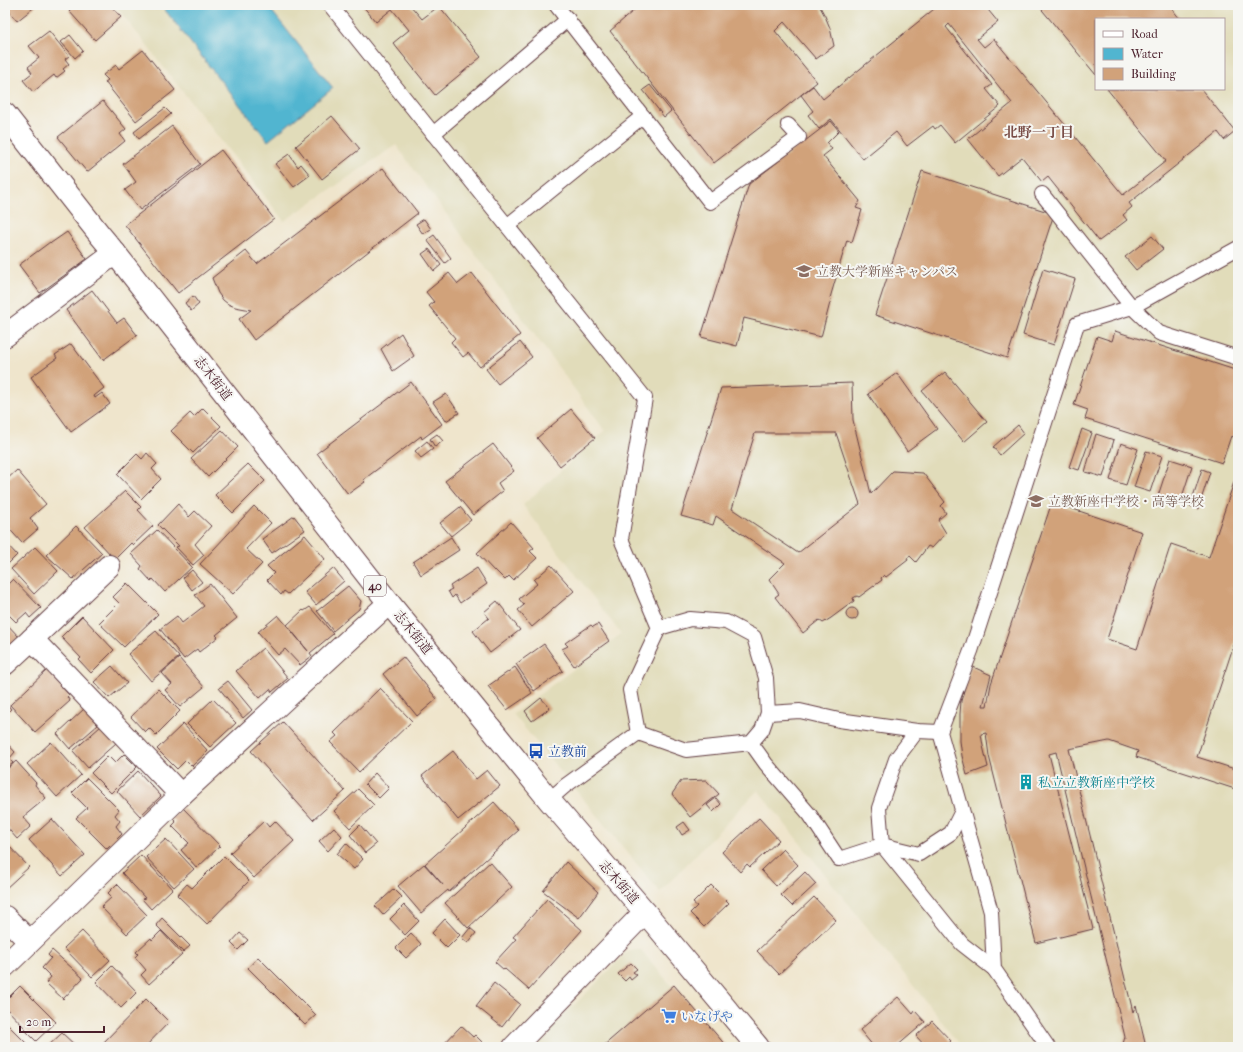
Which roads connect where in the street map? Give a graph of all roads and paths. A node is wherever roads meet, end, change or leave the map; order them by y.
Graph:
1 (330, 5) edge
2 (556, 5) edge
3 (568, 20) junction
4 (5, 114) edge
5 (643, 116) junction
6 (788, 125) dead end
7 (433, 134) junction
8 (1042, 194) dead end
9 (507, 226) junction
10 (1238, 248) edge
11 (116, 253) junction
12 (1132, 307) junction
13 (5, 336) edge
14 (1238, 358) edge
15 (109, 566) dead end
16 (389, 603) junction
17 (659, 628) junction
18 (32, 639) junction
19 (5, 664) edge
20 (768, 713) junction
21 (917, 731) junction
22 (940, 732) junction
23 (638, 733) junction
24 (751, 743) junction
25 (181, 795) junction
26 (548, 800) junction
27 (962, 811) junction
28 (882, 845) junction
29 (645, 912) junction
30 (5, 917) edge
31 (30, 941) junction
32 (5, 966) edge
33 (994, 969) junction
34 (514, 1047) edge
35 (758, 1047) edge
36 (1048, 1047) edge

1 - 7 lane
2 - 3 lane
3 - 5 lane
3 - 7 lane
4 - 11 street, 志木街道 / 40
5 - 6 lane
5 - 9 lane
7 - 9 lane
8 - 12 lane
9 - 17 lane
10 - 12 lane
11 - 13 street
11 - 16 street, 志木街道 / 40
12 - 14 lane
12 - 22 lane
15 - 18 street
16 - 25 street
16 - 26 street, 志木街道 / 40
17 - 20 lane
17 - 23 lane
18 - 19 street
18 - 25 street
20 - 21 lane
20 - 24 lane
21 - 22 lane
21 - 28 lane
22 - 27 lane
23 - 24 lane
23 - 26 lane
24 - 28 lane
25 - 31 street
26 - 29 street, 志木街道 / 40
27 - 28 lane
27 - 33 lane
28 - 33 lane
29 - 34 street
29 - 35 street, 志木街道 / 40
30 - 31 street
31 - 32 street
33 - 36 lane

